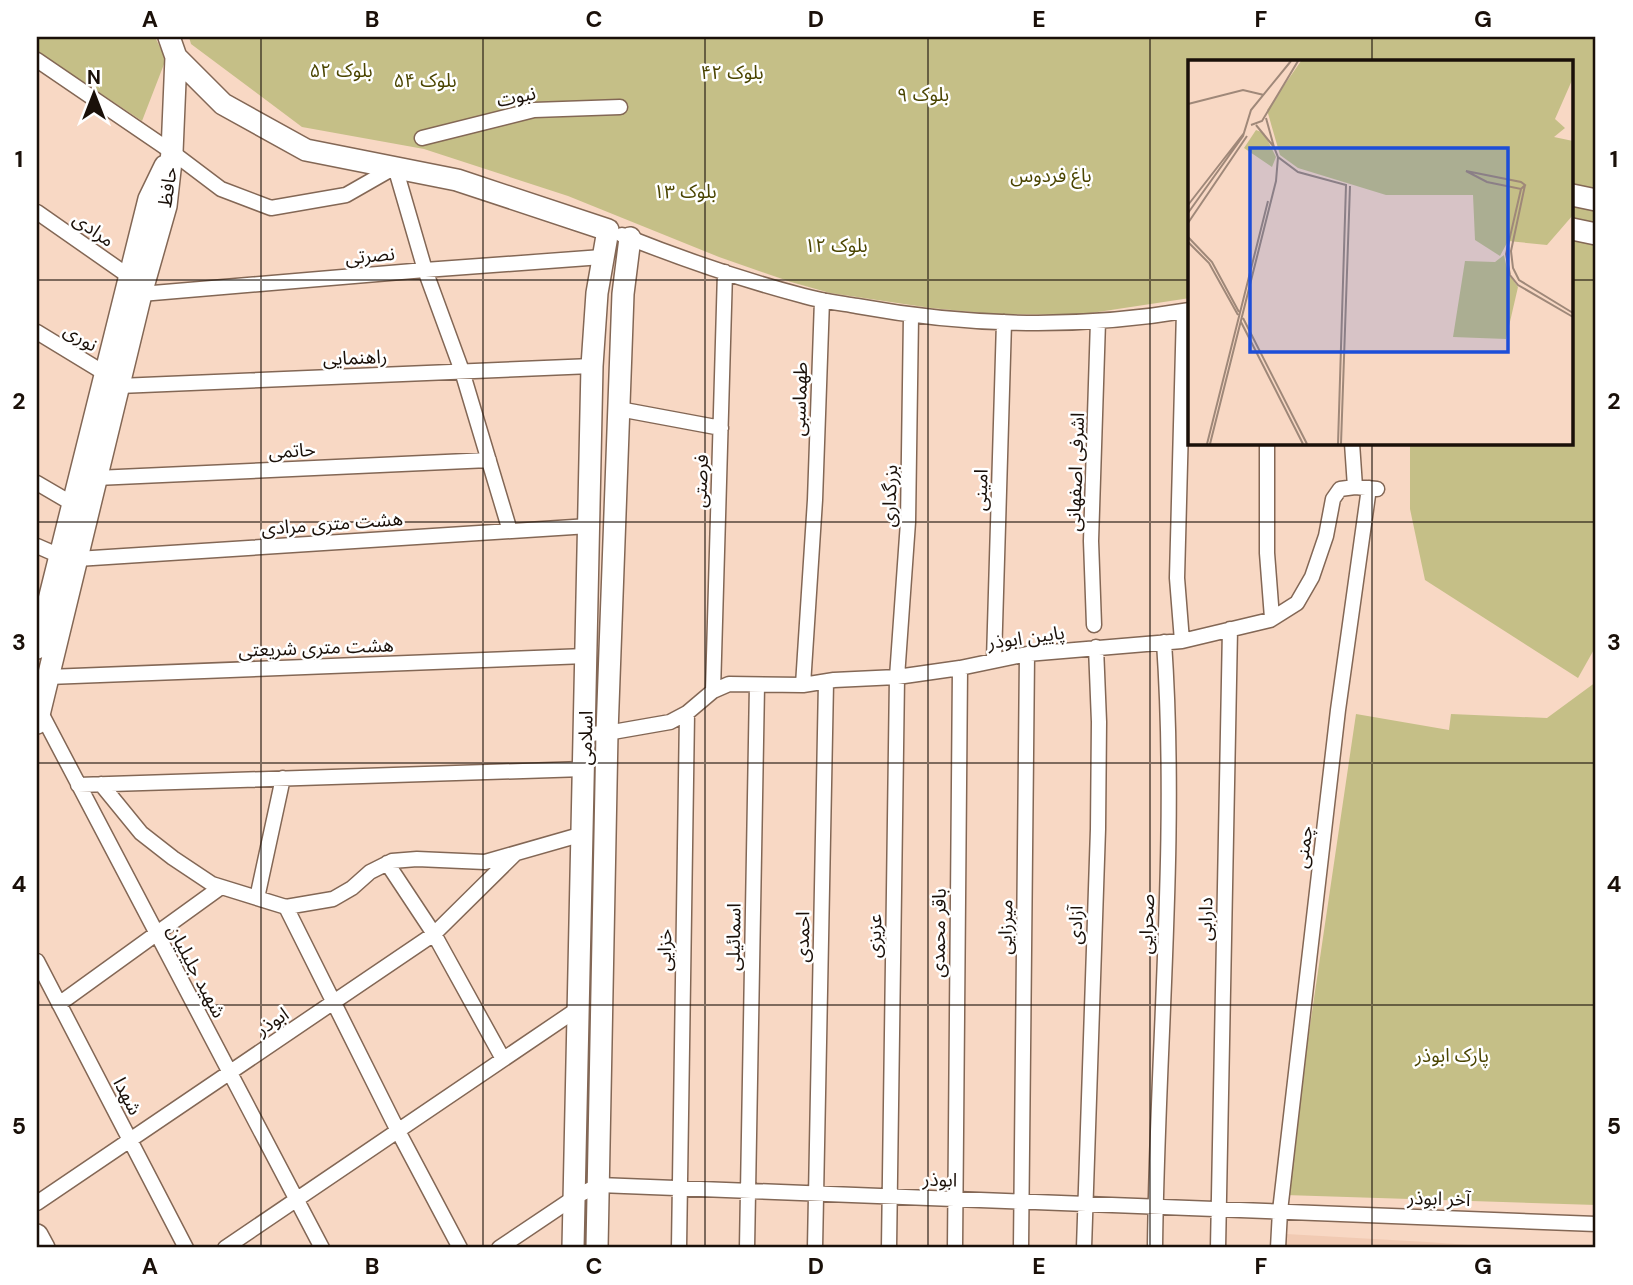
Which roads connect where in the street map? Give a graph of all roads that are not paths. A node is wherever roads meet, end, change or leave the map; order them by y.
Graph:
1 (169, 37) edge
2 (176, 57) junction
3 (37, 60) edge
4 (620, 107) dead end
5 (422, 138) dead end
6 (172, 152) junction
7 (396, 167) junction
8 (1574, 195) edge
9 (1596, 200) edge
10 (37, 212) edge
11 (1574, 229) edge
12 (608, 230) junction
13 (1596, 234) edge
14 (630, 238) junction
15 (602, 257) junction
16 (425, 270) junction
17 (725, 272) junction
18 (136, 286) junction
19 (821, 300) junction
20 (1187, 310) edge
21 (912, 316) junction
22 (1098, 321) junction
23 (1004, 322) junction
24 (37, 332) edge
25 (592, 366) junction
26 (462, 371) junction
27 (109, 382) junction
28 (619, 409) junction
29 (721, 428) junction
30 (1267, 444) edge
31 (1352, 444) edge
32 (489, 460) junction
33 (96, 478) junction
34 (37, 482) edge
35 (1367, 488) junction
36 (73, 504) junction
37 (589, 526) junction
38 (510, 531) junction
39 (37, 546) edge
40 (68, 557) junction
41 (1272, 618) junction
42 (1094, 625) dead end
43 (1230, 629) junction
44 (1182, 641) junction
45 (1164, 642) junction
46 (1096, 647) junction
47 (37, 648) edge
48 (1027, 654) junction
49 (586, 656) junction
50 (994, 660) junction
51 (960, 668) junction
52 (48, 677) junction
53 (897, 677) junction
54 (826, 682) junction
55 (757, 685) junction
56 (803, 685) junction
57 (713, 691) junction
58 (687, 713) junction
59 (38, 717) edge
60 (607, 733) junction
61 (585, 734) junction
62 (584, 769) junction
63 (283, 778) junction
64 (101, 784) junction
65 (78, 785) junction
66 (583, 834) junction
67 (515, 854) junction
68 (387, 863) junction
69 (221, 887) junction
70 (257, 898) junction
71 (286, 906) junction
72 (434, 934) junction
73 (157, 935) junction
74 (37, 961) edge
75 (334, 1002) junction
76 (59, 1004) junction
77 (579, 1008) junction
78 (503, 1059) junction
79 (229, 1073) junction
80 (398, 1131) junction
81 (130, 1140) junction
82 (599, 1185) junction
83 (680, 1188) junction
84 (747, 1191) junction
85 (816, 1193) junction
86 (890, 1196) junction
87 (575, 1197) junction
88 (955, 1199) junction
89 (295, 1200) junction
90 (1021, 1201) junction
91 (37, 1203) edge
92 (1084, 1204) junction
93 (1155, 1206) junction
94 (1217, 1209) junction
95 (1280, 1211) junction
96 (1596, 1224) edge
97 (37, 1235) edge
98 (44, 1248) edge
99 (186, 1248) edge
100 (225, 1248) edge
101 (322, 1248) edge
102 (460, 1248) edge
103 (499, 1248) edge
104 (573, 1248) edge
105 (597, 1248) edge
106 (679, 1248) edge
107 (747, 1248) edge
108 (815, 1248) edge
109 (889, 1248) edge
110 (955, 1248) edge
111 (1021, 1248) edge
112 (1084, 1248) edge
113 (1155, 1248) edge
114 (1218, 1248) edge
115 (1279, 1248) edge

1 - 2 street
2 - 6 street
2 - 7 street
3 - 6 street
4 - 5 street, نبوت
6 - 7 street
6 - 18 street, حافظ
7 - 12 street
7 - 16 street
8 - 9 street
10 - 18 street, مرادی
11 - 13 street
12 - 14 street
12 - 15 street, اسلامی
14 - 17 street
14 - 28 street, اسلامی
15 - 16 street, نصرتی
15 - 25 street, اسلامی
16 - 18 street, نصرتی
16 - 26 street
17 - 19 street
17 - 29 street, فرصتی
18 - 27 street, حافظ
19 - 21 street
19 - 56 street, طهماسبی
20 - 22 street
20 - 44 street
21 - 23 street
21 - 53 street, بزرگداری
22 - 23 street
22 - 42 street, اشرفی اصفهانی
23 - 50 street, امینی
24 - 27 street, نوری
25 - 26 street, راهنمایی
25 - 37 street, اسلامی
26 - 27 street, راهنمایی
26 - 32 street
27 - 33 street, حافظ
27 - 36 street, حافظ
28 - 29 street
28 - 60 street, اسلامی
29 - 57 street, فرصتی
30 - 41 street
31 - 35 street, چمنی
32 - 33 street, حاتمی
32 - 38 street
33 - 40 street, حافظ
34 - 36 street
35 - 41 street, پایین ابوذر
35 - 95 street, چمنی
36 - 40 street, حافظ
37 - 38 street, هشت متری مرادی
37 - 49 street, اسلامی
38 - 40 street, هشت متری مرادی
39 - 40 street
40 - 47 street, حافظ
40 - 52 street, حافظ
41 - 43 street, پایین ابوذر
43 - 44 street, پایین ابوذر
43 - 94 street, دارابی
44 - 45 street, پایین ابوذر
45 - 46 street, پایین ابوذر
45 - 93 street, صحرایی
46 - 48 street, پایین ابوذر
46 - 92 street, آزادی
48 - 50 street, پایین ابوذر
48 - 90 street, میرزایی
49 - 52 street, هشت متری شریعتی
49 - 61 street, اسلامی
50 - 51 street, پایین ابوذر
51 - 53 street, پایین ابوذر
51 - 88 street, باقر محمدی
52 - 59 street, حافظ
53 - 54 street, پایین ابوذر
53 - 86 street, عزیزی
54 - 56 street, پایین ابوذر
54 - 85 street, احمدی
55 - 56 street, پایین ابوذر
55 - 57 street, پایین ابوذر
55 - 84 street, اسمائیلی
57 - 58 street, پایین ابوذر
58 - 60 street, پایین ابوذر
58 - 83 street, خزایی
59 - 65 street, شهید جلیلیان
60 - 61 street, پایین ابوذر
60 - 82 street, اسلامی
61 - 62 street, اسلامی
62 - 63 street
62 - 66 street, اسلامی
63 - 64 street
63 - 70 street
64 - 65 street
64 - 69 street
65 - 73 street, شهید جلیلیان
66 - 67 street
66 - 77 street, اسلامی
67 - 68 street
67 - 72 street, ابوذر
68 - 71 street
68 - 72 street
69 - 70 street
69 - 73 street
70 - 71 street
71 - 75 street
72 - 75 street, ابوذر
72 - 78 street
73 - 76 street
73 - 79 street, شهید جلیلیان
74 - 76 street, شهدا
75 - 79 street, ابوذر
75 - 80 street
76 - 81 street, شهدا
77 - 78 street
77 - 87 street, اسلامی
78 - 80 street
79 - 81 street, ابوذر
79 - 89 street, شهید جلیلیان
80 - 89 street
80 - 102 street
81 - 91 street, ابوذر
81 - 99 street, شهدا
82 - 83 street, ابوذر
82 - 87 street
82 - 105 street, اسلامی
83 - 84 street, ابوذر
83 - 106 street, خزایی
84 - 85 street, ابوذر
84 - 107 street, اسمائیلی
85 - 86 street, ابوذر
85 - 108 street
86 - 88 street, ابوذر
86 - 109 street, عزیزی
87 - 103 street
87 - 104 street, اسلامی
88 - 90 street, ابوذر
88 - 110 street, باقر محمدی
89 - 100 street
89 - 101 street, شهید جلیلیان
90 - 92 street, ابوذر
90 - 111 street, میرزایی
92 - 93 street, ابوذر
92 - 112 street, آزادی
93 - 94 street, ابوذر
93 - 113 street
94 - 95 street, ابوذر
94 - 114 street, دارابی
95 - 96 street, آخر ابوذر
95 - 115 street, چمنی
97 - 98 street

